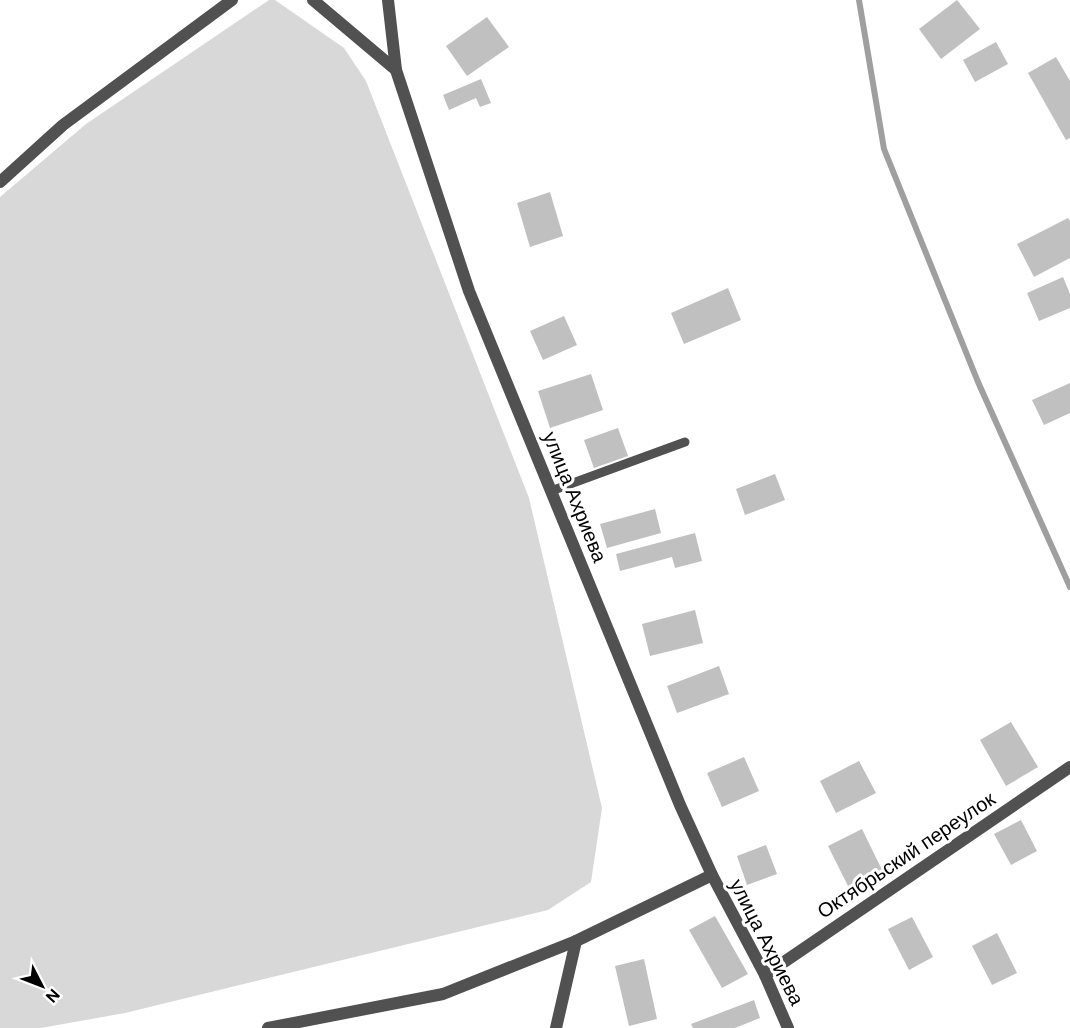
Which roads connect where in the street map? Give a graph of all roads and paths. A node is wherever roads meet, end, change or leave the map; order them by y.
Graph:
1 (232, 0) edge
2 (313, 0) edge
3 (388, 0) edge
4 (396, 70) junction
5 (0, 182) edge
6 (685, 442) dead end
7 (551, 491) junction
8 (1070, 767) edge
9 (712, 875) junction
10 (576, 941) junction
11 (765, 975) junction
12 (268, 1028) edge
13 (556, 1028) edge
14 (788, 1028) edge

1 - 5 street
2 - 4 street
3 - 4 street, улица Ахриева
4 - 7 street, улица Ахриева
6 - 7 lane
7 - 9 street, улица Ахриева
8 - 11 street, Октябрьский переулок
9 - 10 street
9 - 11 street, улица Ахриева
10 - 12 street
10 - 13 street
11 - 14 street, улица Ахриева

